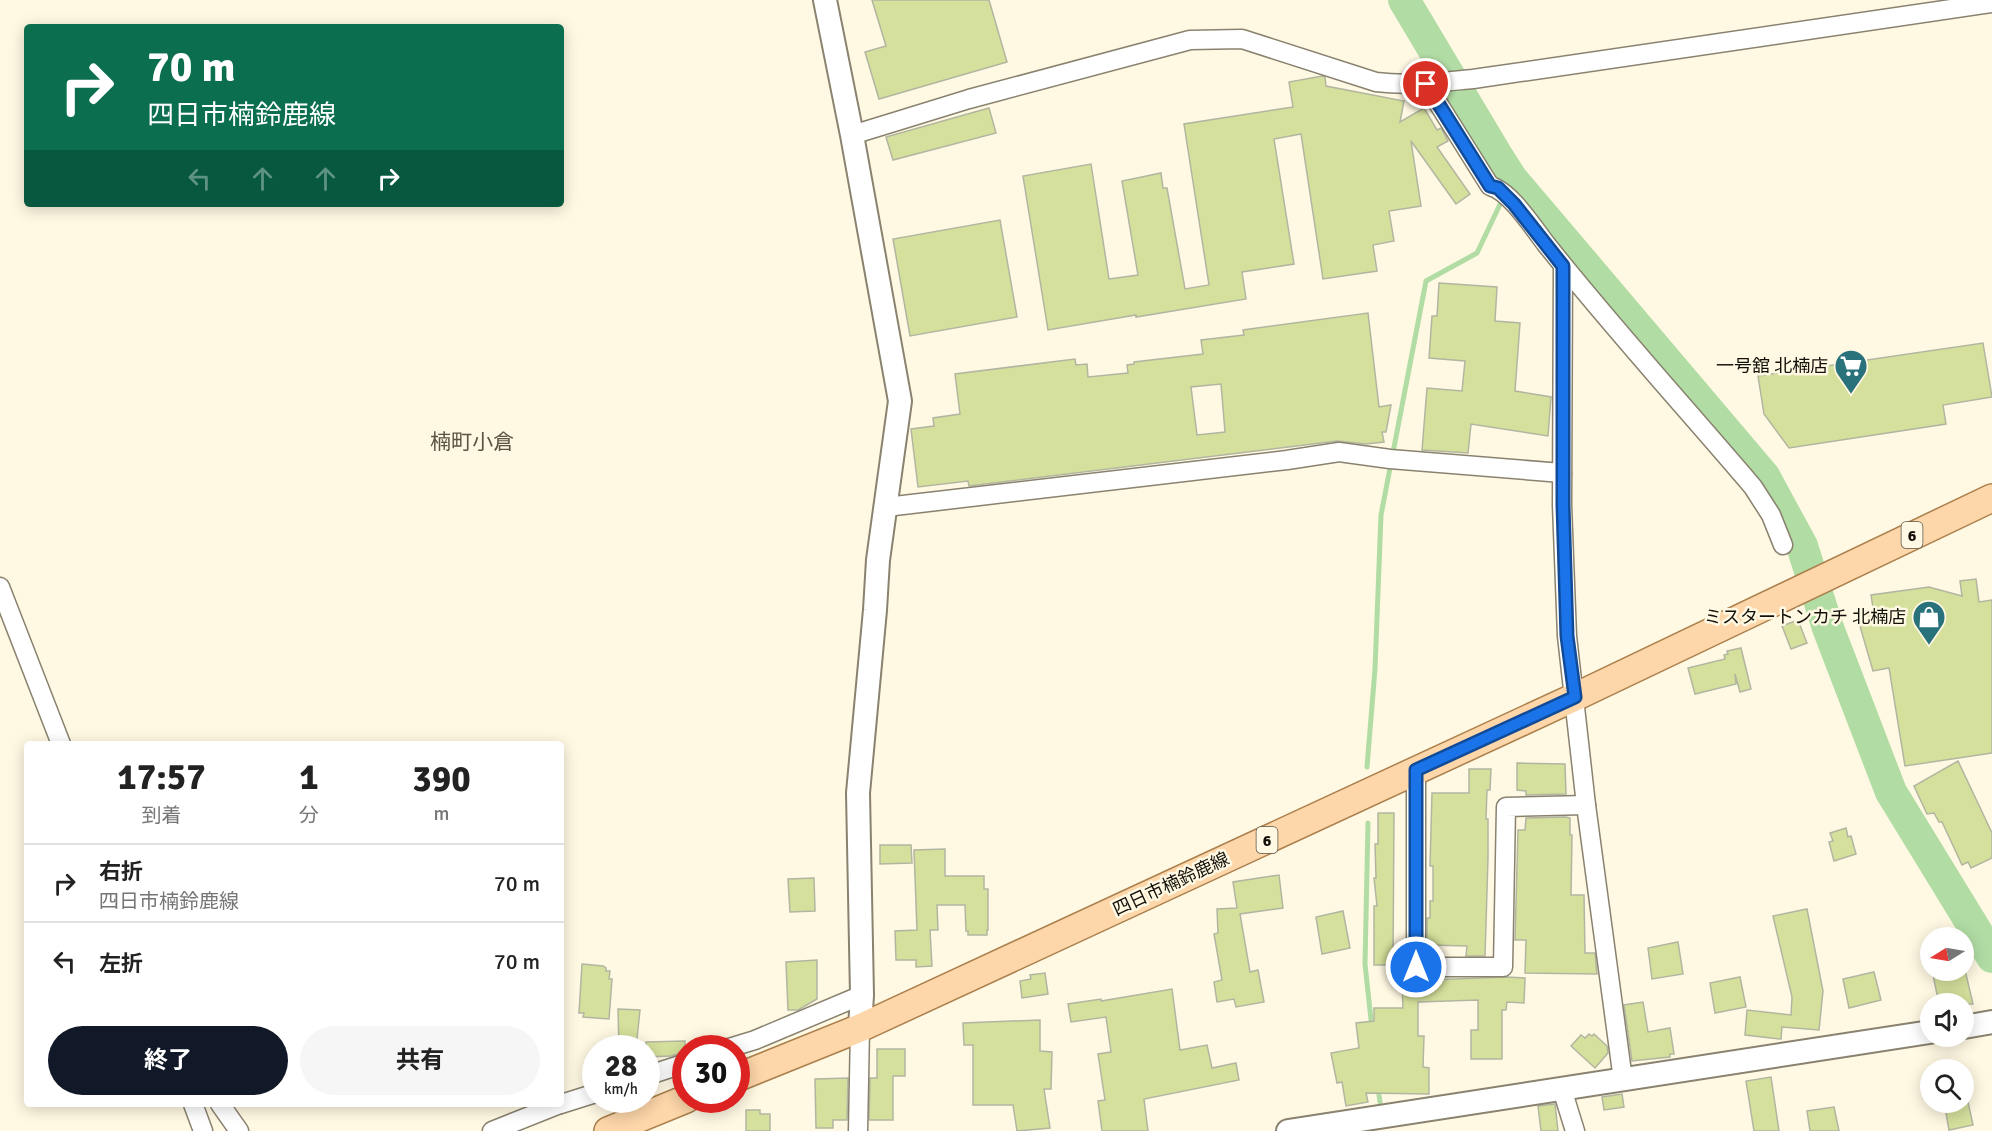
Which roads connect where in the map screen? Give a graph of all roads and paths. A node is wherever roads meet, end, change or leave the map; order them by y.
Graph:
1 (825, 0) edge
2 (1992, 3) edge
3 (1431, 83) junction
4 (852, 135) junction
5 (1563, 266) junction
6 (1562, 473) junction
7 (1992, 498) edge
8 (886, 507) junction
9 (1783, 545) dead end
10 (0, 587) edge
11 (1575, 697) junction
12 (60, 741) edge
13 (1416, 770) junction
14 (1586, 805) junction
15 (862, 995) junction
16 (1992, 1022) edge
17 (1974, 1025) edge
18 (860, 1028) junction
19 (1920, 1034) edge
20 (750, 1042) edge
21 (750, 1072) edge
22 (1623, 1080) junction
23 (1562, 1089) junction
24 (582, 1097) edge
25 (564, 1103) edge
26 (672, 1105) edge
27 (194, 1107) edge
28 (222, 1107) edge
29 (553, 1107) edge
30 (203, 1131) edge
31 (239, 1131) edge
32 (492, 1131) edge
33 (608, 1131) edge
34 (858, 1131) edge
35 (1288, 1131) edge
36 (1575, 1131) edge

1 - 4 street
2 - 3 street
3 - 4 street
3 - 5 street
4 - 8 street
5 - 6 street
5 - 9 street
6 - 8 street
6 - 11 street
7 - 11 main road, 四日市楠鈴鹿線 / 6
8 - 15 street
10 - 12 street
11 - 13 main road, 四日市楠鈴鹿線 / 6
11 - 14 street
13 - 14 street
13 - 18 main road, 四日市楠鈴鹿線 / 6
14 - 22 street
15 - 18 street
15 - 20 street
16 - 17 street
18 - 21 main road, 四日市楠鈴鹿線 / 6
18 - 34 street
19 - 22 street
22 - 23 street
23 - 35 street
23 - 36 street
24 - 25 street
26 - 33 main road
27 - 30 street
28 - 31 street
29 - 32 street

